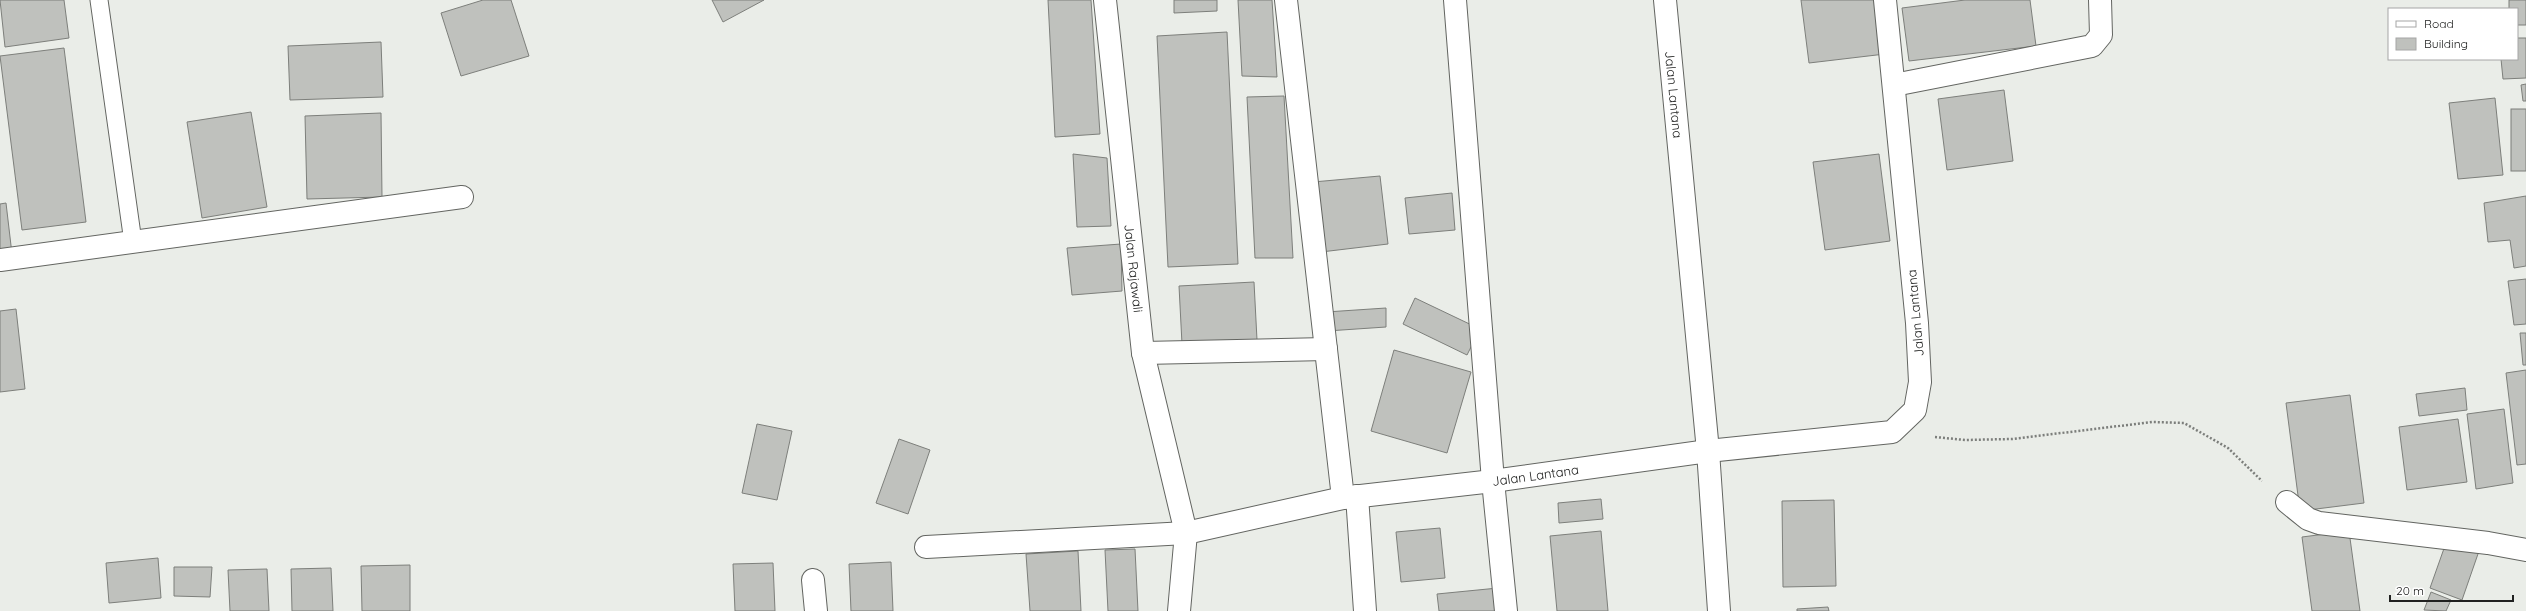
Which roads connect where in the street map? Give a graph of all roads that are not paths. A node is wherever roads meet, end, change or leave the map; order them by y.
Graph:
1 (99, 0) edge
2 (1105, 0) edge
3 (1286, 0) edge
4 (1455, 0) edge
5 (1665, 0) edge
6 (1885, 0) edge
7 (2100, 0) edge
8 (1894, 85) junction
9 (462, 197) dead end
10 (133, 242) junction
11 (0, 260) edge
12 (1326, 349) junction
13 (1144, 353) junction
14 (1708, 452) junction
15 (1493, 481) junction
16 (1350, 497) junction
17 (2287, 502) road end
18 (1186, 533) junction
19 (926, 547) dead end
20 (2526, 550) edge
21 (813, 580) dead end
22 (816, 611) edge
23 (1179, 611) edge
24 (1365, 611) edge
25 (1506, 611) edge
26 (1719, 611) edge

1 - 10 lane
2 - 13 street, Jalan Rajawali
3 - 12 street
4 - 15 street
5 - 14 street, Jalan Lantana
6 - 8 street, Jalan Lantana
7 - 8 street
8 - 14 street, Jalan Lantana
9 - 10 street
10 - 11 street
12 - 13 street
12 - 16 street
13 - 18 street, Jalan Rajawali
14 - 15 street, Jalan Lantana
14 - 26 street, Jalan Lantana
15 - 16 street
15 - 25 street, Jalan Lantana
16 - 18 street
16 - 24 street
17 - 20 street
18 - 19 street
18 - 23 street, Jalan Rajawali
21 - 22 street

